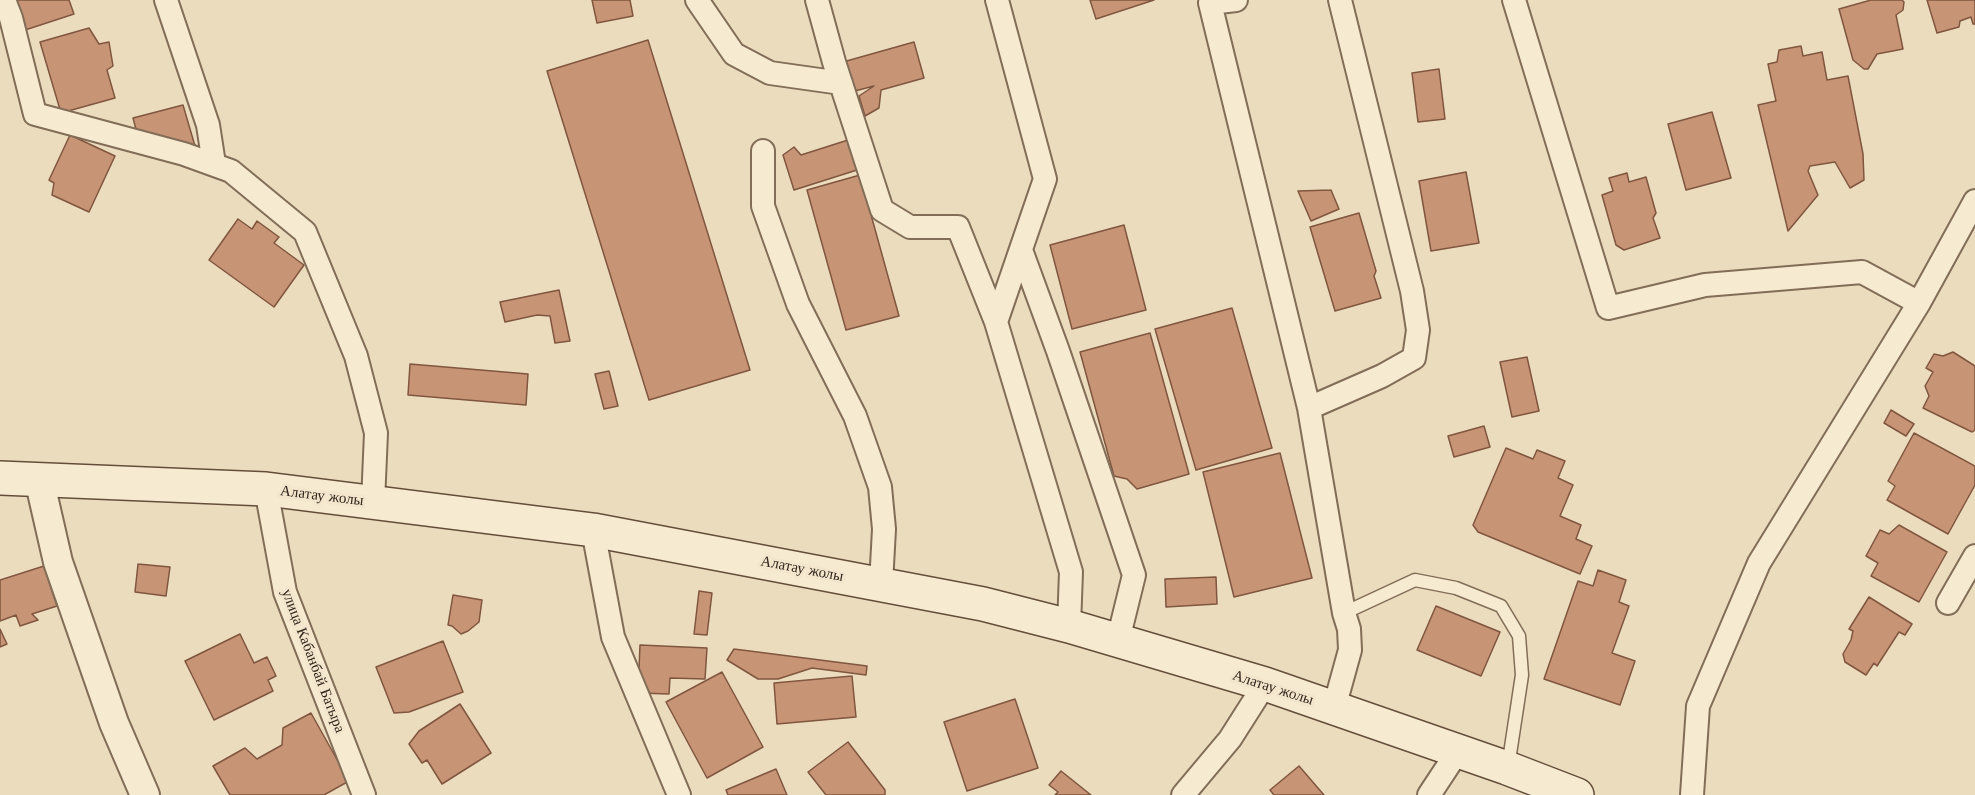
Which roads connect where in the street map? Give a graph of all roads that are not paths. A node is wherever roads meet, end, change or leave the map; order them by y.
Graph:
1 (4, 0) edge
2 (166, 0) edge
3 (696, 0) edge
4 (817, 0) edge
5 (997, 0) edge
6 (1236, 0) edge
7 (1340, 0) edge
8 (1514, 0) edge
9 (1209, 1) edge
10 (841, 83) junction
11 (763, 151) dead end
12 (214, 164) junction
13 (1975, 201) edge
14 (1021, 250) junction
15 (1919, 303) junction
16 (996, 322) junction
17 (1309, 408) junction
18 (0, 478) edge
19 (39, 479) junction
20 (267, 489) junction
21 (373, 502) junction
22 (593, 530) junction
23 (1975, 556) edge
24 (881, 584) junction
25 (1948, 603) dead end
26 (1344, 613) junction
27 (1069, 626) junction
28 (1118, 640) junction
29 (1265, 684) junction
30 (1334, 708) junction
31 (1458, 751) junction
32 (1507, 768) junction
33 (145, 795) edge
34 (364, 795) edge
35 (679, 795) edge
36 (1183, 795) edge
37 (1429, 795) edge
38 (1577, 795) edge
39 (1692, 795) edge

1 - 12 street
2 - 12 street
3 - 10 street
4 - 10 street
5 - 14 street
6 - 9 street
7 - 17 street
8 - 15 street
9 - 17 street
10 - 16 street
11 - 24 street
12 - 21 street
13 - 15 street
14 - 16 street
14 - 28 street
15 - 39 street
16 - 27 street
17 - 26 street
18 - 19 main road, Алатау жолы
19 - 20 main road, Алатау жолы
19 - 33 street
20 - 21 main road, Алатау жолы
20 - 34 street, улица Кабанбай Батыра
21 - 22 main road, Алатау жолы
22 - 24 main road, Алатау жолы
22 - 35 street
23 - 25 street
24 - 27 main road, Алатау жолы
26 - 30 street
26 - 32 lane
27 - 28 main road, Алатау жолы
28 - 29 main road, Алатау жолы
29 - 30 main road, Алатау жолы
29 - 36 street
30 - 31 main road, Алатау жолы
31 - 32 main road, Алатау жолы
31 - 37 street
32 - 38 main road, Алатау жолы

